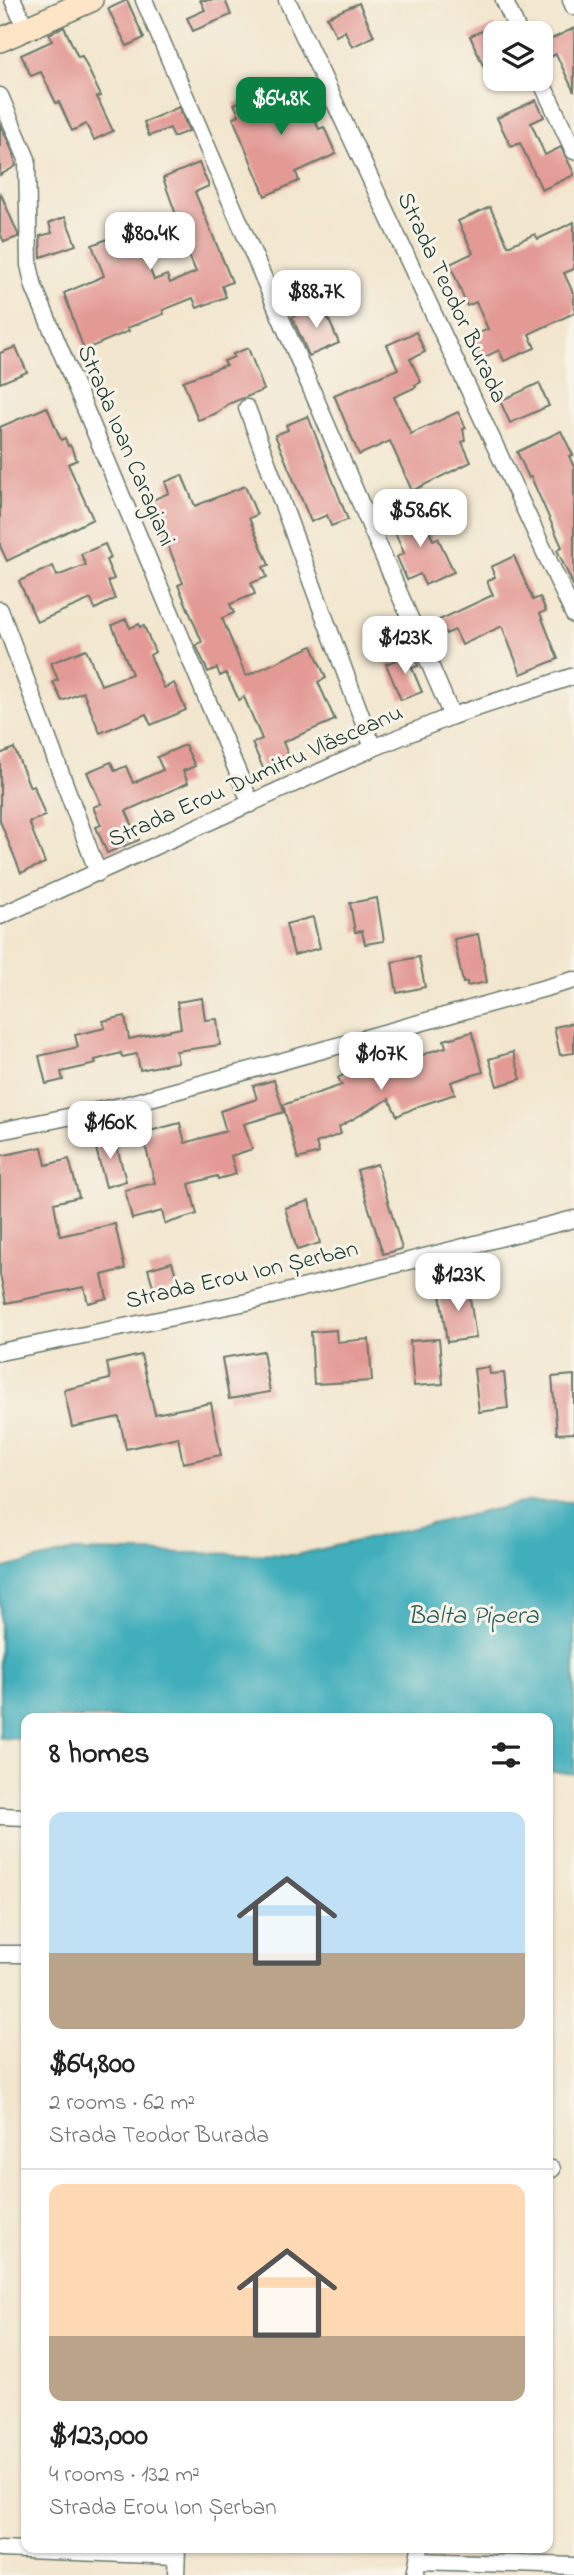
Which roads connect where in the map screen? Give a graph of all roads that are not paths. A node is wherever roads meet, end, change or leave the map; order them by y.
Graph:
1 (13, 0) edge
2 (91, 0) edge
3 (144, 0) edge
4 (287, 0) edge
5 (504, 0) edge
6 (571, 0) edge
7 (574, 7) edge
8 (514, 21) edge
9 (26, 29) junction
10 (0, 40) edge
11 (546, 91) edge
12 (0, 96) edge
13 (574, 150) edge
14 (247, 408) dead end
15 (0, 610) edge
16 (574, 615) edge
17 (574, 676) edge
18 (452, 716) junction
19 (373, 748) junction
20 (251, 804) junction
21 (98, 873) junction
22 (0, 916) edge
23 (574, 980) edge
24 (0, 1131) edge
25 (574, 1219) edge
26 (0, 1352) edge
27 (0, 1816) edge
28 (21, 1817) edge
29 (0, 1954) edge
30 (21, 1954) edge
31 (0, 2549) edge
32 (21, 2549) edge
33 (177, 2553) edge
34 (418, 2561) edge
35 (574, 2566) edge
36 (176, 2575) edge

1 - 9 street
2 - 9 street
3 - 18 street
4 - 16 street, Strada Teodor Burada
5 - 8 street
6 - 7 street
9 - 10 street
11 - 13 street
12 - 20 street, Strada Ioan Caragiani
14 - 19 street
15 - 21 street
17 - 18 street, Strada Erou Dumitru Vlăsceanu
18 - 19 street, Strada Erou Dumitru Vlăsceanu
19 - 20 street, Strada Erou Dumitru Vlăsceanu
20 - 21 street, Strada Erou Dumitru Vlăsceanu
21 - 22 street, Strada Erou Dumitru Vlăsceanu
23 - 24 street
25 - 26 street, Strada Erou Ion Șerban
27 - 28 street
29 - 30 street
31 - 32 street
33 - 36 street
34 - 35 street

